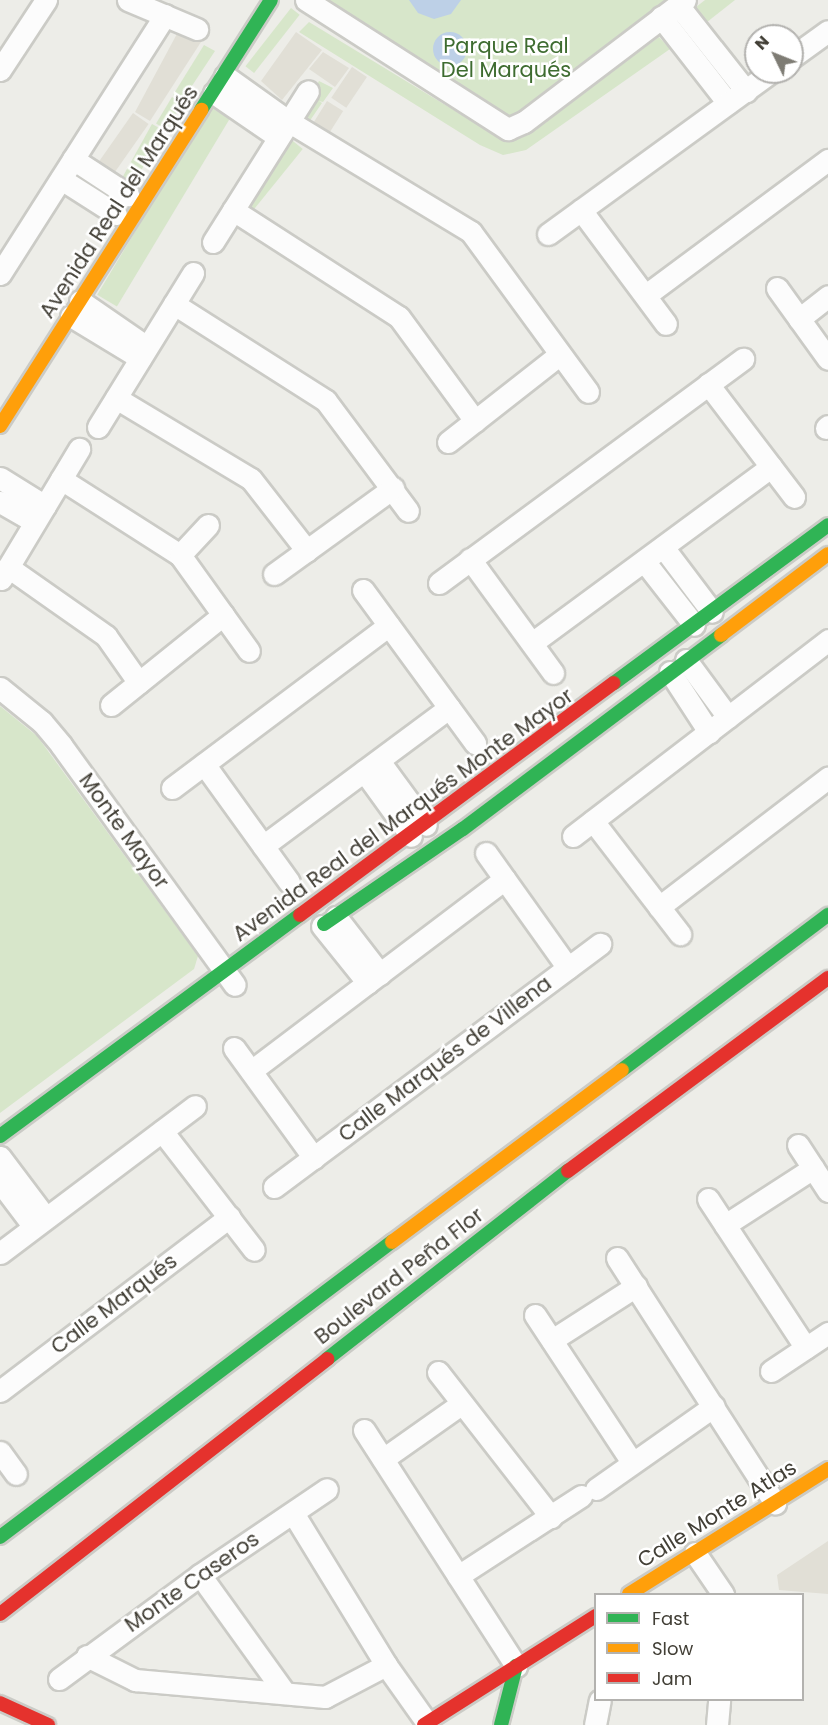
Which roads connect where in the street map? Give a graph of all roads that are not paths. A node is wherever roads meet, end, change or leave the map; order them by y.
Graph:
1 (46, 0) edge
2 (128, 0) edge
3 (271, 0) edge
4 (306, 0) edge
5 (675, 8) edge
6 (165, 15) junction
7 (197, 29) dead end
8 (828, 31) edge
9 (804, 48) edge
10 (0, 70) edge
11 (755, 84) edge
12 (219, 85) junction
13 (308, 91) dead end
14 (746, 91) junction
15 (728, 104) junction
16 (283, 129) junction
17 (73, 159) junction
18 (828, 160) edge
19 (61, 179) junction
20 (130, 190) joint
21 (233, 210) junction
22 (581, 210) junction
23 (113, 219) joint
24 (548, 234) dead end
25 (99, 242) dead end
26 (213, 242) dead end
27 (193, 273) dead end
28 (0, 274) edge
29 (777, 288) dead end
30 (646, 296) junction
31 (828, 296) edge
32 (174, 304) junction
33 (76, 308) junction
34 (799, 319) junction
35 (666, 324) dead end
36 (144, 353) junction
37 (559, 355) junction
38 (744, 359) dead end
39 (828, 359) edge
40 (708, 384) junction
41 (588, 392) dead end
42 (116, 398) junction
43 (0, 404) edge
44 (475, 421) junction
45 (0, 426) edge
46 (98, 427) dead end
47 (448, 442) dead end
48 (80, 449) dead end
49 (771, 467) junction
50 (0, 478) edge
51 (61, 479) junction
52 (393, 488) junction
53 (794, 496) dead end
54 (0, 502) edge
55 (408, 511) dead end
56 (40, 514) junction
57 (208, 525) dead end
58 (828, 525) edge
59 (663, 547) junction
60 (307, 551) junction
61 (828, 554) edge
62 (180, 555) junction
63 (470, 559) junction
64 (644, 561) junction
65 (4, 574) edge
66 (274, 574) dead end
67 (439, 583) dead end
68 (363, 590) dead end
69 (712, 612) junction
70 (223, 615) junction
71 (389, 625) junction
72 (694, 625) junction
73 (828, 640) edge
74 (532, 643) junction
75 (249, 651) dead end
76 (678, 666) junction
77 (553, 673) dead end
78 (139, 683) junction
79 (0, 688) edge
80 (111, 705) dead end
81 (449, 708) junction
82 (728, 717) junction
83 (710, 732) junction
84 (475, 743) dead end
85 (204, 764) junction
86 (372, 766) junction
87 (828, 778) edge
88 (172, 788) dead end
89 (593, 821) junction
90 (419, 831) junction
91 (573, 836) dead end
92 (263, 846) junction
93 (486, 853) dead end
94 (505, 879) junction
95 (289, 882) dead end
96 (660, 907) junction
97 (828, 915) edge
98 (324, 925) joint
99 (680, 934) dead end
100 (600, 944) dead end
101 (568, 968) junction
102 (828, 978) edge
103 (374, 979) junction
104 (233, 982) junction
105 (234, 1047) dead end
106 (251, 1071) junction
107 (195, 1106) dead end
108 (162, 1131) junction
109 (0, 1136) edge
110 (798, 1145) dead end
111 (3, 1154) edge
112 (314, 1158) junction
113 (813, 1168) junction
114 (0, 1182) edge
115 (274, 1187) dead end
116 (828, 1191) edge
117 (708, 1199) dead end
118 (229, 1217) junction
119 (40, 1223) junction
120 (725, 1225) junction
121 (254, 1250) dead end
122 (0, 1253) edge
123 (617, 1258) dead end
124 (636, 1286) junction
125 (535, 1315) dead end
126 (828, 1333) edge
127 (552, 1340) junction
128 (806, 1348) junction
129 (771, 1371) dead end
130 (438, 1372) dead end
131 (0, 1391) edge
132 (461, 1404) junction
133 (714, 1406) junction
134 (364, 1430) dead end
135 (0, 1452) edge
136 (383, 1459) junction
137 (632, 1462) junction
138 (828, 1469) edge
139 (16, 1474) dead end
140 (327, 1488) dead end
141 (775, 1503) junction
142 (293, 1513) junction
143 (551, 1517) junction
144 (0, 1537) edge
145 (695, 1553) junction
146 (201, 1575) junction
147 (458, 1576) junction
148 (631, 1593) edge
149 (722, 1593) edge
150 (0, 1614) edge
151 (594, 1617) edge
152 (87, 1656) junction
153 (386, 1665) junction
154 (516, 1666) junction
155 (59, 1679) dead end
156 (284, 1692) junction
157 (600, 1701) edge
158 (719, 1701) edge
159 (0, 1703) edge
160 (426, 1724) edge
161 (48, 1725) edge
162 (501, 1725) edge
163 (595, 1725) edge
164 (717, 1725) edge

1 - 10 street
2 - 6 street
3 - 12 street, Avenida Real del Marqués
4 - 5 street
5 - 14 street
5 - 15 street
6 - 7 street
6 - 17 street
8 - 9 street
11 - 14 street
12 - 16 street
12 - 33 street, Avenida Real del Marqués
13 - 16 street
14 - 15 street
15 - 22 street
16 - 21 street
16 - 37 street
17 - 19 street
17 - 20 street
18 - 30 street
19 - 23 street
19 - 28 street
20 - 23 street, Avenida Real del Marqués
21 - 26 street
21 - 44 street
22 - 24 street
22 - 30 street
25 - 43 street, Avenida Real del Marqués
27 - 32 street
29 - 34 street
30 - 35 street
31 - 34 street
32 - 36 street
32 - 52 street
33 - 36 street
33 - 45 street, Avenida Real del Marqués
34 - 39 street
36 - 42 street
37 - 41 street
37 - 44 street
38 - 40 street
40 - 49 street
40 - 63 street
42 - 46 street
42 - 60 street
44 - 47 street
48 - 51 street
49 - 53 street
49 - 59 street
50 - 56 street
51 - 56 street
51 - 62 street
52 - 55 street
52 - 60 street
54 - 56 street
56 - 65 street
57 - 62 street
58 - 69 street, Avenida Real del Marqués Monte Mayor
59 - 64 street
59 - 69 street
60 - 66 street
61 - 76 street, Avenida Real del Marqués Monte Mayor
62 - 70 street
63 - 67 street
63 - 74 street
64 - 72 street
64 - 74 street
65 - 78 street
68 - 71 street
69 - 72 street, Avenida Real del Marqués Monte Mayor
70 - 75 street
70 - 78 street
71 - 81 street
71 - 85 street
72 - 90 street, Avenida Real del Marqués Monte Mayor
73 - 82 street
74 - 77 street
76 - 82 street
76 - 83 street
76 - 98 street, Avenida Real del Marqués Monte Mayor
78 - 80 street
79 - 104 street, Monte Mayor
81 - 84 street
81 - 86 street
82 - 83 street
83 - 89 street
85 - 88 street
85 - 92 street
86 - 90 street
86 - 92 street
87 - 96 street
89 - 91 street
89 - 96 street
90 - 104 street, Avenida Real del Marqués Monte Mayor
92 - 95 street
93 - 94 street, Calle Marqués de Villena
94 - 101 street, Calle Marqués de Villena
94 - 103 street
96 - 99 street
97 - 144 street, Boulevard Peña Flor
98 - 103 street
100 - 101 street
101 - 112 street, Calle Marqués de Villena
102 - 150 street, Boulevard Peña Flor
103 - 106 street
104 - 109 street, Avenida Real del Marqués Monte Mayor
105 - 106 street
106 - 112 street
107 - 108 street
108 - 118 street
108 - 119 street
110 - 113 street
111 - 119 street
112 - 115 street, Calle Marqués de Villena
113 - 116 street
113 - 120 street
114 - 119 street
117 - 120 street
118 - 121 street
118 - 131 street, Calle Marqués
119 - 122 street
120 - 128 street
123 - 124 street
124 - 127 street
124 - 133 street
125 - 127 street
126 - 128 street
127 - 137 street
128 - 129 street
130 - 132 street
132 - 136 street
132 - 143 street
133 - 137 street
133 - 141 street
134 - 136 street
135 - 139 street
136 - 147 street
137 - 143 street
138 - 141 street, Calle Monte Atlas
140 - 142 street, Monte Caseros
141 - 145 street, Calle Monte Atlas
142 - 146 street, Monte Caseros
142 - 153 street
143 - 147 street
145 - 148 street, Calle Monte Atlas
145 - 149 street
146 - 152 street, Monte Caseros
146 - 156 street
147 - 154 street
151 - 154 street
152 - 155 street, Monte Caseros
152 - 156 street
153 - 156 street
153 - 160 street
154 - 160 street
154 - 162 street
157 - 163 street
158 - 164 street
159 - 161 street

